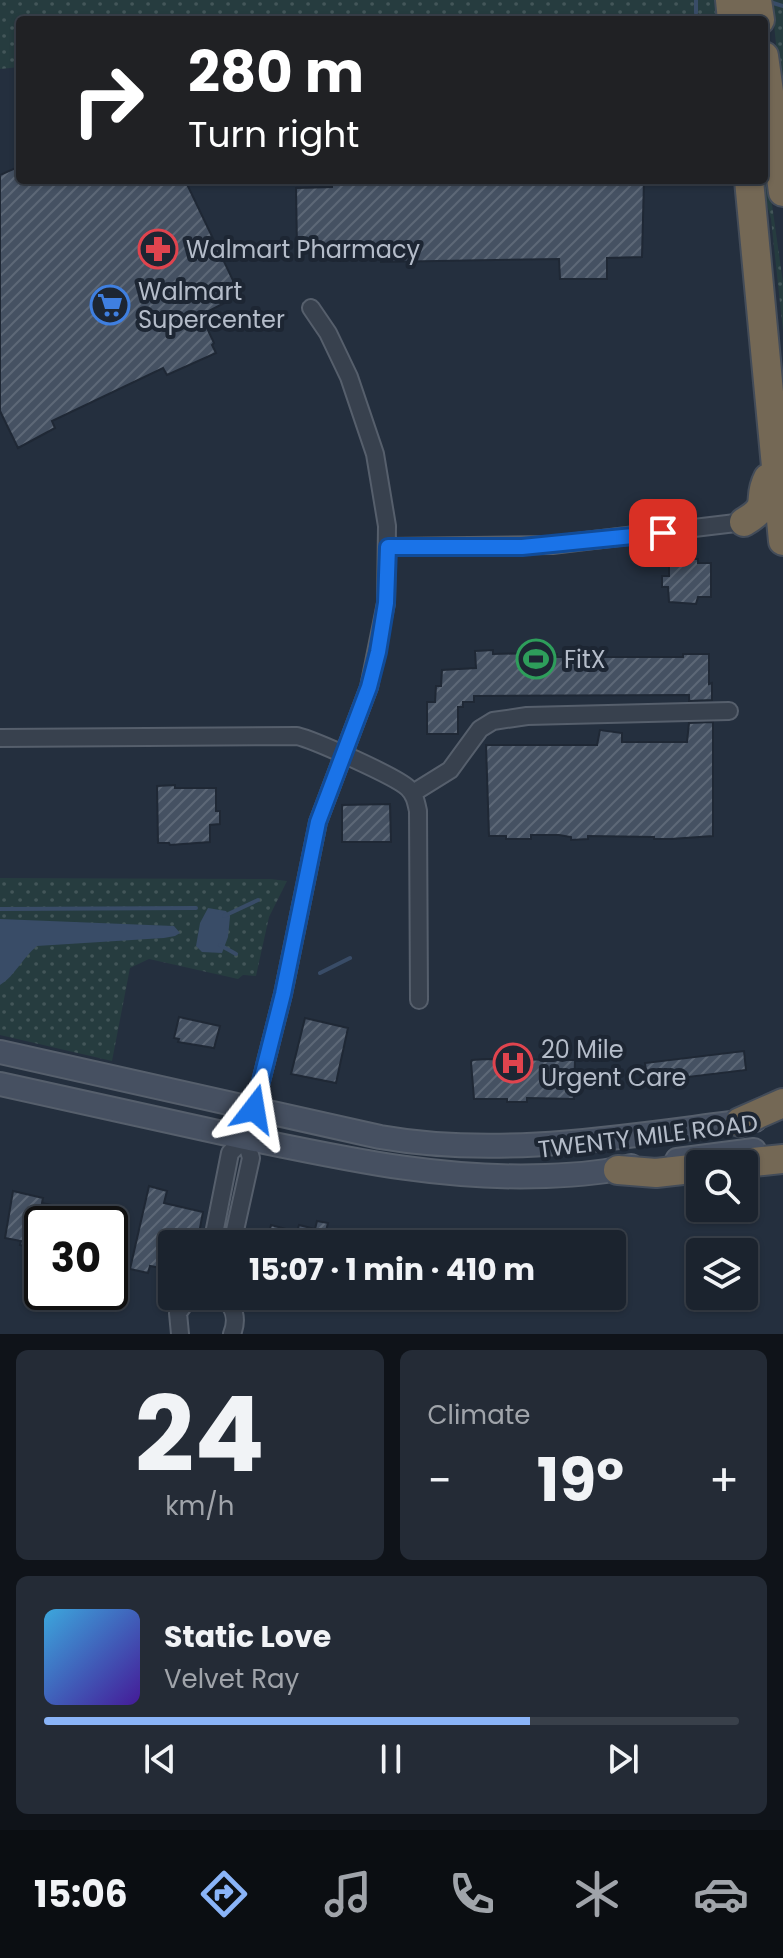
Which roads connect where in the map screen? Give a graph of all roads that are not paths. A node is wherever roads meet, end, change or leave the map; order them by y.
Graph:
1 (768, 87) edge
2 (749, 184) edge
3 (783, 192) edge
4 (311, 308) dead end
5 (765, 341) junction
6 (783, 427) edge
7 (775, 466) junction
8 (744, 522) junction
9 (783, 541) edge
10 (388, 547) junction
11 (783, 552) edge
12 (729, 711) dead end
13 (0, 738) edge
14 (343, 755) junction
15 (413, 793) junction
16 (419, 1000) dead end
17 (0, 1052) edge
18 (0, 1084) edge
19 (783, 1103) edge
20 (254, 1109) junction
21 (783, 1116) edge
22 (740, 1122) junction
23 (245, 1138) junction
24 (783, 1147) edge
25 (783, 1159) edge
26 (758, 1162) edge
27 (618, 1170) junction
28 (686, 1170) edge
29 (215, 1230) edge
30 (235, 1230) edge
31 (180, 1310) edge
32 (232, 1310) edge
33 (180, 1334) edge
34 (232, 1334) edge

1 - 3 highway
2 - 5 highway
4 - 10 street
5 - 6 highway
5 - 7 highway
7 - 8 highway
7 - 9 highway
8 - 10 street
8 - 11 highway
10 - 14 street
12 - 15 street
13 - 14 street
14 - 15 street
14 - 20 street
15 - 16 street
17 - 20 main road, TWENTY MILE ROAD
18 - 23 main road, TWENTY MILE ROAD
19 - 22 highway
20 - 22 main road, TWENTY MILE ROAD
20 - 23 street
21 - 22 main road, TWENTY MILE ROAD
23 - 27 main road, TWENTY MILE ROAD
23 - 29 street
23 - 30 street
24 - 27 main road, TWENTY MILE ROAD
25 - 26 highway
27 - 28 highway
31 - 33 street
32 - 34 street

